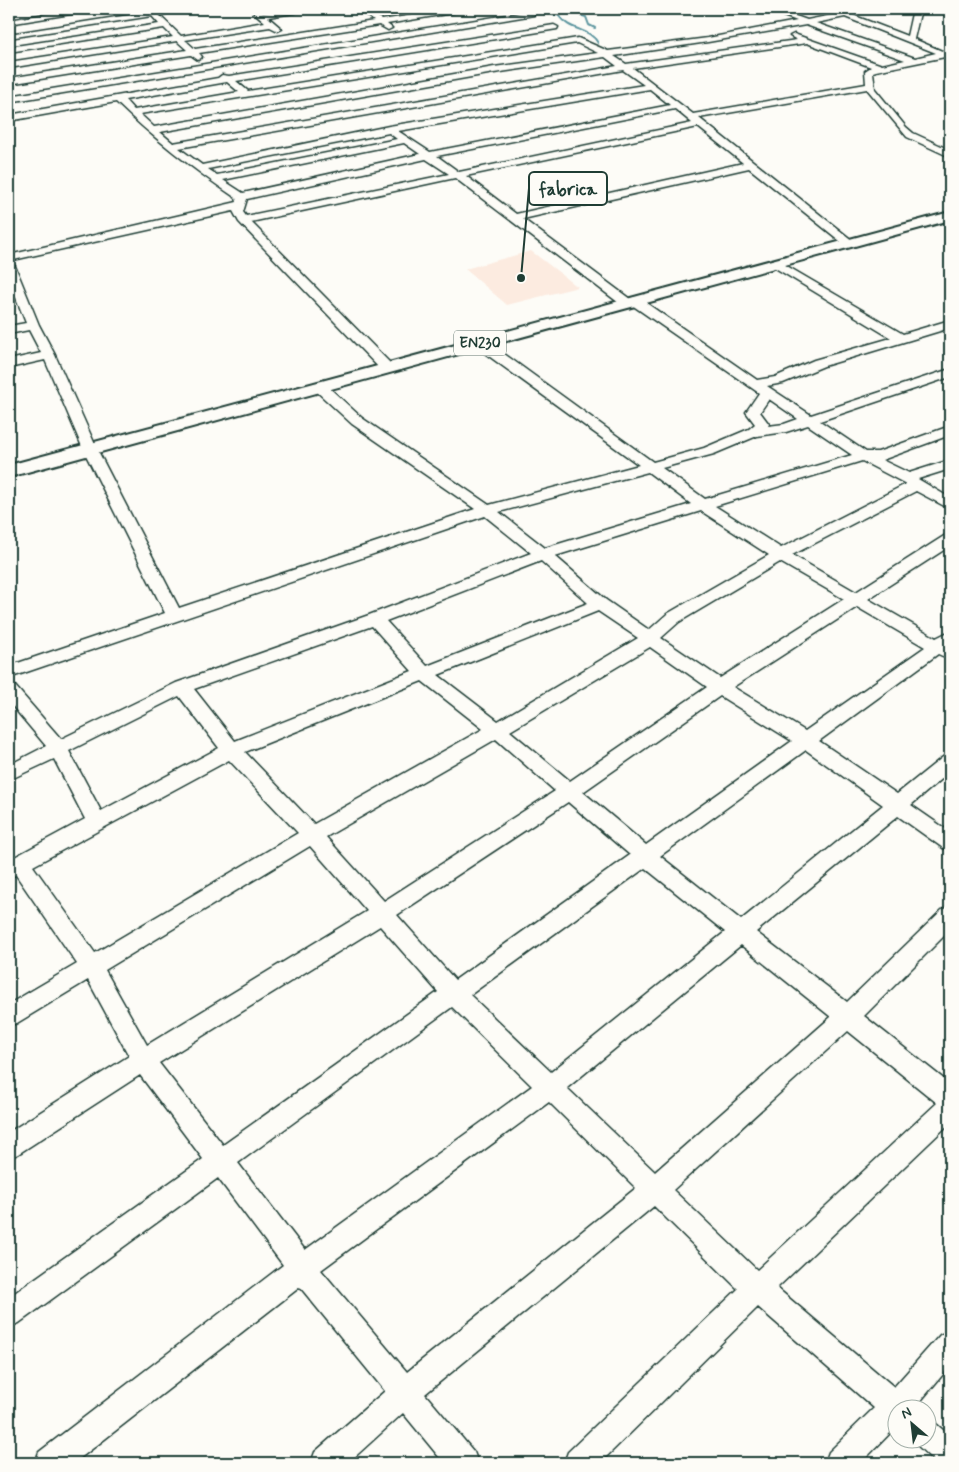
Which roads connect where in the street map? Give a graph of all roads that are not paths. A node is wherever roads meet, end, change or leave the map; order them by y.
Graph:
1 (89, 9) edge
2 (181, 9) edge
3 (254, 9) edge
4 (306, 9) edge
5 (363, 9) edge
6 (464, 9) edge
7 (668, 9) edge
8 (769, 9) edge
9 (830, 9) edge
10 (917, 9) edge
11 (64, 11) edge
12 (151, 11) edge
13 (650, 11) dead end
14 (531, 13) dead end
15 (263, 15) junction
16 (845, 15) junction
17 (9, 22) edge
18 (382, 23) junction
19 (807, 23) junction
20 (272, 24) junction
21 (73, 25) junction
22 (166, 25) junction
23 (554, 26) dead end
24 (777, 28) junction
25 (396, 35) junction
26 (9, 36) edge
27 (289, 37) junction
28 (85, 38) junction
29 (179, 39) junction
30 (910, 40) junction
31 (806, 41) junction
32 (417, 49) junction
33 (9, 50) edge
34 (306, 50) junction
35 (193, 52) junction
36 (605, 53) junction
37 (947, 55) edge
38 (914, 60) junction
39 (441, 62) junction
40 (327, 64) junction
41 (9, 65) edge
42 (206, 66) junction
43 (624, 67) junction
44 (880, 67) junction
45 (466, 75) junction
46 (347, 77) junction
47 (449, 78) junction
48 (229, 79) junction
49 (9, 81) edge
50 (869, 86) junction
51 (649, 87) junction
52 (504, 89) junction
53 (376, 91) junction
54 (485, 92) junction
55 (246, 94) junction
56 (9, 99) edge
57 (118, 99) junction
58 (186, 103) junction
59 (401, 105) junction
60 (525, 107) junction
61 (676, 107) junction
62 (509, 110) junction
63 (131, 112) junction
64 (492, 113) dead end
65 (691, 117) junction
66 (9, 118) edge
67 (212, 120) junction
68 (504, 122) dead end
69 (424, 123) junction
70 (700, 124) junction
71 (518, 126) dead end
72 (389, 129) junction
73 (153, 130) junction
74 (548, 132) junction
75 (406, 140) junction
76 (171, 146) junction
77 (950, 154) edge
78 (429, 155) junction
79 (749, 165) junction
80 (200, 168) junction
81 (456, 174) junction
82 (214, 179) junction
83 (240, 202) junction
84 (950, 216) edge
85 (515, 218) junction
86 (242, 220) junction
87 (850, 243) junction
88 (9, 258) edge
89 (776, 264) junction
90 (9, 266) edge
91 (13, 292) edge
92 (631, 302) junction
93 (950, 324) edge
94 (33, 325) junction
95 (9, 330) edge
96 (902, 339) junction
97 (480, 343) junction
98 (49, 355) junction
99 (9, 364) edge
100 (387, 368) junction
101 (950, 373) edge
102 (754, 384) junction
103 (319, 386) junction
104 (767, 392) junction
105 (809, 421) junction
106 (950, 430) edge
107 (754, 432) junction
108 (90, 449) junction
109 (863, 456) junction
110 (950, 464) edge
111 (650, 467) junction
112 (9, 471) edge
113 (912, 482) junction
114 (950, 504) edge
115 (703, 505) junction
116 (487, 510) junction
117 (950, 538) edge
118 (543, 554) junction
119 (780, 555) junction
120 (856, 598) junction
121 (600, 604) junction
122 (174, 615) junction
123 (376, 619) junction
124 (651, 638) junction
125 (946, 646) edge
126 (9, 672) edge
127 (424, 673) junction
128 (720, 686) junction
129 (182, 687) junction
130 (9, 690) edge
131 (497, 730) junction
132 (806, 741) junction
133 (58, 748) junction
134 (230, 750) junction
135 (950, 762) edge
136 (9, 774) edge
137 (568, 792) junction
138 (898, 805) junction
139 (97, 823) junction
140 (312, 835) junction
141 (950, 842) edge
142 (646, 857) junction
143 (14, 866) edge
144 (381, 914) junction
145 (950, 916) edge
146 (742, 932) junction
147 (92, 968) junction
148 (454, 994) junction
149 (9, 1016) edge
150 (848, 1016) junction
151 (142, 1060) junction
152 (549, 1088) junction
153 (950, 1098) edge
154 (950, 1107) edge
155 (9, 1146) edge
156 (220, 1161) junction
157 (656, 1188) junction
158 (302, 1268) junction
159 (757, 1289) junction
160 (9, 1313) edge
161 (950, 1345) edge
162 (405, 1392) junction
163 (888, 1400) edge
164 (904, 1400) edge
165 (886, 1419) edge
166 (936, 1443) edge
167 (950, 1456) edge
168 (50, 1463) edge
169 (326, 1463) edge
170 (463, 1463) edge
171 (579, 1463) edge
172 (840, 1463) edge

1 - 11 street
2 - 12 street
3 - 15 street
4 - 15 street
5 - 18 street
6 - 18 street
7 - 13 street
8 - 19 street
9 - 16 street
10 - 30 street
11 - 17 street
11 - 21 street
12 - 21 street
12 - 22 street
14 - 25 street
15 - 20 street
16 - 19 street
16 - 30 street
18 - 25 street
18 - 27 street
19 - 24 street
19 - 38 street
20 - 27 street
20 - 29 street
21 - 26 street
21 - 28 street
22 - 28 street
22 - 29 street
23 - 32 street
24 - 31 street
24 - 36 street
25 - 32 street
25 - 34 street
27 - 34 street
27 - 35 street
28 - 33 street
29 - 35 street
29 - 41 street
30 - 37 street
31 - 43 street
31 - 44 street
32 - 39 street
32 - 40 street
34 - 40 street
34 - 42 street
35 - 42 street
35 - 49 street
36 - 39 street
36 - 43 street
36 - 45 street
37 - 38 street
38 - 44 street
39 - 45 street
39 - 46 street
40 - 46 street
40 - 48 street
42 - 48 street
42 - 56 street
43 - 51 street
43 - 52 street
44 - 50 street
45 - 47 street
45 - 54 street
46 - 53 street
46 - 55 street
47 - 53 street
47 - 54 street
48 - 55 street
48 - 57 street
50 - 65 street
50 - 77 street
51 - 60 street
51 - 61 street
52 - 54 street
52 - 60 street
53 - 59 street
53 - 67 street
54 - 59 street
54 - 62 street
55 - 58 street
57 - 63 street
57 - 66 street
58 - 63 street
58 - 67 street
59 - 69 street
59 - 76 street
60 - 62 street
61 - 65 street
61 - 74 street
62 - 69 street
63 - 73 street
64 - 68 street
65 - 70 street
67 - 73 street
69 - 72 street
70 - 79 street
70 - 81 street
71 - 74 street
72 - 75 street
72 - 80 street
73 - 76 street
74 - 78 street
75 - 78 street
75 - 82 street
76 - 80 street
78 - 81 street
78 - 83 street
79 - 85 street
79 - 87 street
80 - 82 street
81 - 85 street
81 - 86 street
82 - 83 street
83 - 86 street
83 - 88 street
84 - 87 main road, EN230
85 - 92 street
86 - 100 street
87 - 89 main road, EN230
89 - 92 main road, EN230
89 - 96 street
90 - 91 street
91 - 94 street
92 - 97 main road, EN230
92 - 102 street
93 - 96 street
94 - 95 street
94 - 98 street
96 - 102 street
97 - 100 main road, EN230
97 - 111 street
98 - 99 street
98 - 108 street
100 - 103 main road, EN230
101 - 105 street
102 - 104 street
103 - 108 main road, EN230
103 - 116 street
104 - 105 street
104 - 107 street
105 - 107 street
105 - 109 street
106 - 109 street
107 - 111 street
108 - 112 main road, EN230
108 - 122 street
109 - 113 street
109 - 115 street
110 - 113 street
111 - 115 street
111 - 116 street
113 - 114 street
113 - 119 street
115 - 118 street
115 - 119 street
116 - 118 street
116 - 122 street
117 - 120 street
118 - 121 street
118 - 123 street
119 - 120 street
119 - 124 street
120 - 125 street
120 - 128 street
121 - 124 street
121 - 127 street
122 - 126 street
123 - 127 street
123 - 129 street
124 - 128 street
124 - 131 street
125 - 132 street
127 - 131 street
127 - 134 street
128 - 132 street
128 - 137 street
129 - 133 street
129 - 134 street
130 - 133 street
131 - 137 street
131 - 140 street
132 - 138 street
132 - 142 street
133 - 136 street
133 - 139 street
134 - 139 street
134 - 140 street
135 - 138 street
137 - 142 street
137 - 144 street
138 - 141 street
138 - 146 street
139 - 143 street
140 - 144 street
140 - 147 street
142 - 146 street
142 - 148 street
143 - 147 street
144 - 148 street
144 - 151 street
145 - 150 street
146 - 150 street
146 - 152 street
147 - 149 street
147 - 151 street
148 - 152 street
148 - 156 street
150 - 153 street
150 - 157 street
151 - 155 street
151 - 156 street
152 - 157 street
152 - 158 street
154 - 159 street
156 - 158 street
156 - 160 street
157 - 159 street
157 - 162 street
158 - 162 street
158 - 168 street
159 - 163 street
159 - 171 street
161 - 164 street
162 - 169 street
162 - 170 street
165 - 172 street
166 - 167 street

